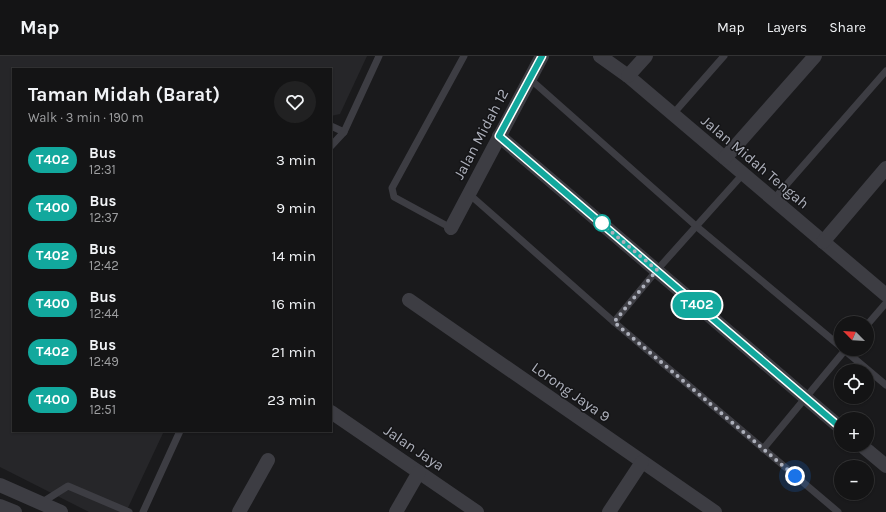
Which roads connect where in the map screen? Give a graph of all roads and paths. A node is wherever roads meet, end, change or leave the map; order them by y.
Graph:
1 (380, 56) edge
2 (464, 56) edge
3 (542, 56) edge
4 (600, 56) edge
5 (646, 56) edge
6 (724, 56) edge
7 (814, 56) edge
8 (886, 71) edge
9 (628, 76) junction
10 (530, 79) junction
11 (672, 114) junction
12 (332, 126) edge
13 (344, 132) junction
14 (499, 136) junction
15 (332, 145) edge
16 (725, 158) junction
17 (886, 168) edge
18 (743, 174) junction
19 (469, 194) junction
20 (773, 200) junction
21 (696, 226) junction
22 (450, 228) joint
23 (823, 242) junction
24 (657, 270) junction
25 (886, 296) edge
26 (408, 300) dead end
27 (886, 302) edge
28 (874, 317) edge
29 (614, 322) junction
30 (834, 341) edge
31 (839, 356) edge
32 (852, 356) edge
33 (886, 385) edge
34 (806, 398) junction
35 (332, 413) edge
36 (834, 422) edge
37 (180, 432) edge
38 (763, 449) junction
39 (869, 452) edge
40 (268, 460) dead end
41 (642, 462) junction
42 (886, 466) edge
43 (419, 472) junction
44 (0, 485) edge
45 (41, 503) junction
46 (0, 506) edge
47 (15, 512) edge
48 (61, 512) edge
49 (129, 512) edge
50 (143, 512) edge
51 (239, 512) edge
52 (396, 512) edge
53 (477, 512) edge
54 (609, 512) edge
55 (715, 512) edge
56 (838, 512) edge

1 - 13 lane
2 - 22 lane
3 - 10 street, Jalan Midah 12
4 - 9 street, Jalan Midah Tengah
5 - 9 street
6 - 11 lane
7 - 16 street
8 - 20 lane
9 - 11 street, Jalan Midah Tengah
10 - 14 street, Jalan Midah 12
10 - 21 lane
11 - 16 street, Jalan Midah Tengah
12 - 13 lane
13 - 15 lane
14 - 19 street, Jalan Midah 12
14 - 24 street
16 - 18 street, Jalan Midah Tengah
17 - 23 street
18 - 20 street, Jalan Midah Tengah
18 - 21 lane
19 - 22 street, Jalan Midah 12
19 - 29 lane
20 - 23 street, Jalan Midah Tengah
21 - 24 lane
21 - 30 lane
23 - 25 street, Jalan Midah Tengah
24 - 29 lane
24 - 34 street
26 - 41 street, Lorong Jaya 9
27 - 28 lane
29 - 38 lane
31 - 34 lane
32 - 33 lane
34 - 36 street
34 - 38 lane
35 - 43 street, Jalan Jaya
37 - 50 lane
38 - 56 lane
39 - 42 street
40 - 51 street
41 - 54 street
41 - 55 street, Lorong Jaya 9
43 - 52 street
43 - 53 street, Jalan Jaya
44 - 45 street
45 - 48 street
45 - 49 lane
46 - 47 street

